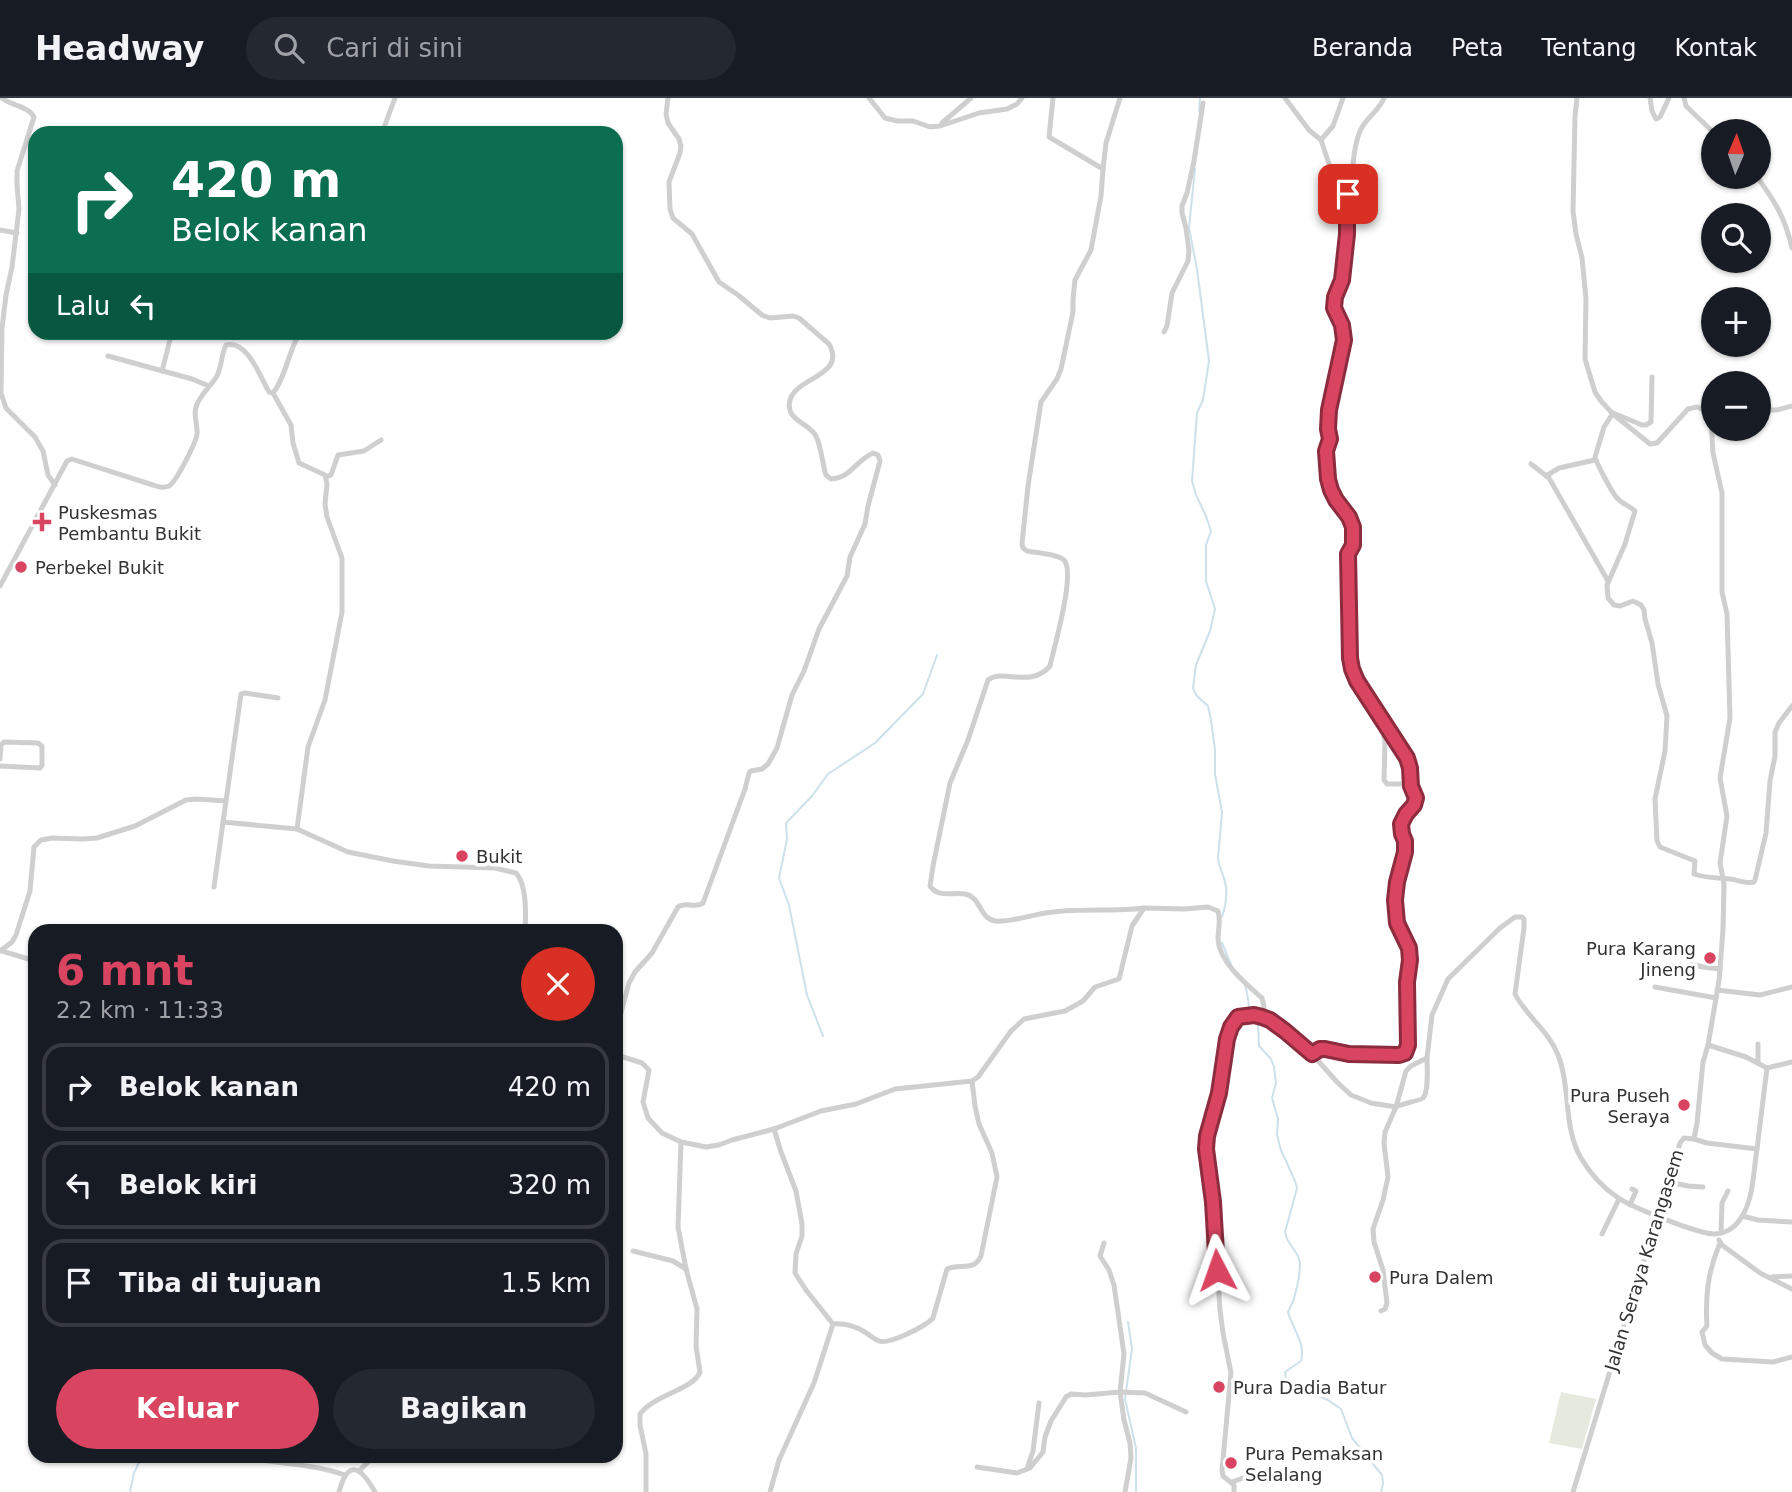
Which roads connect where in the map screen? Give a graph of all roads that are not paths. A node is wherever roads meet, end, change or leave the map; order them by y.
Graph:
1 (2, 98) edge
2 (395, 98) edge
3 (668, 98) edge
4 (869, 98) edge
5 (971, 98) edge
6 (1022, 98) edge
7 (1053, 98) edge
8 (1121, 98) edge
9 (1286, 98) edge
10 (1343, 98) edge
11 (1384, 98) edge
12 (1577, 98) edge
13 (1650, 98) edge
14 (1669, 98) edge
15 (1684, 98) edge
16 (1203, 103) dead end
17 (1701, 120) edge
18 (31, 126) edge
19 (385, 126) edge
20 (940, 126) junction
21 (28, 137) edge
22 (1321, 140) junction
23 (1103, 169) junction
24 (1766, 189) edge
25 (1342, 198) junction
26 (0, 230) edge
27 (17, 233) junction
28 (1792, 248) edge
29 (1164, 332) dead end
30 (170, 340) edge
31 (295, 340) edge
32 (108, 356) dead end
33 (162, 371) junction
34 (1652, 377) dead end
35 (209, 386) junction
36 (273, 393) junction
37 (1792, 406) edge
38 (1701, 408) edge
39 (1771, 410) edge
40 (1613, 413) junction
41 (381, 440) dead end
42 (1713, 441) edge
43 (1595, 460) junction
44 (1531, 464) dead end
45 (1546, 476) junction
46 (326, 477) junction
47 (54, 485) junction
48 (1608, 581) junction
49 (0, 586) edge
50 (278, 698) dead end
51 (1792, 706) edge
52 (1381, 720) junction
53 (0, 759) edge
54 (0, 766) edge
55 (1411, 784) junction
56 (226, 801) junction
57 (223, 822) junction
58 (298, 829) junction
59 (1723, 879) junction
60 (214, 887) dead end
61 (1144, 908) junction
62 (525, 924) edge
63 (1, 951) edge
64 (28, 959) edge
65 (1691, 964) dead end
66 (1720, 969) junction
67 (1792, 987) edge
68 (1655, 988) dead end
69 (1717, 990) junction
70 (1716, 998) junction
71 (623, 1002) edge
72 (1262, 1017) junction
73 (1758, 1044) dead end
74 (1708, 1045) junction
75 (1312, 1054) junction
76 (623, 1057) edge
77 (1427, 1058) junction
78 (1758, 1062) junction
79 (1792, 1062) edge
80 (1767, 1068) junction
81 (972, 1081) junction
82 (1396, 1107) junction
83 (774, 1129) junction
84 (1694, 1139) junction
85 (681, 1142) junction
86 (1757, 1149) junction
87 (1669, 1182) junction
88 (1703, 1186) dead end
89 (1632, 1189) dead end
90 (1728, 1191) dead end
91 (1624, 1193) dead end
92 (1620, 1199) junction
93 (1630, 1205) junction
94 (1657, 1216) junction
95 (1685, 1216) dead end
96 (1742, 1216) junction
97 (1792, 1222) edge
98 (1681, 1224) junction
99 (1719, 1233) junction
100 (1602, 1234) dead end
101 (1104, 1243) dead end
102 (1720, 1243) junction
103 (634, 1251) dead end
104 (686, 1269) junction
105 (1792, 1276) edge
106 (1769, 1277) junction
107 (1792, 1289) edge
108 (1381, 1311) dead end
109 (833, 1324) junction
110 (1792, 1357) edge
111 (1120, 1392) junction
112 (1039, 1403) dead end
113 (1186, 1412) dead end
114 (280, 1463) edge
115 (367, 1463) edge
116 (976, 1467) dead end
117 (359, 1471) junction
118 (1025, 1471) junction
119 (345, 1475) junction
120 (1259, 1478) dead end
121 (1231, 1482) junction
122 (339, 1492) edge
123 (375, 1492) edge
124 (646, 1492) edge
125 (770, 1492) edge
126 (1125, 1492) edge
127 (1234, 1492) edge
128 (1573, 1492) edge

1 - 18 street
2 - 19 street
3 - 71 street
4 - 20 street
5 - 20 street
6 - 20 street
7 - 23 street
8 - 23 street
9 - 22 street
10 - 22 street
11 - 25 street
12 - 40 street
13 - 14 street
15 - 17 street
16 - 29 street
21 - 27 street
22 - 25 street
23 - 61 street
24 - 28 street
25 - 52 street
26 - 27 street
27 - 47 street
30 - 33 street
31 - 36 street
32 - 33 street
33 - 35 street
34 - 40 street
35 - 36 street
35 - 47 street
36 - 46 street
37 - 39 street
38 - 40 street
40 - 43 street
41 - 46 street
42 - 59 street
43 - 45 street
43 - 48 street
44 - 45 street
45 - 48 street
46 - 58 street
47 - 49 street
48 - 59 street
50 - 56 street
51 - 59 street
52 - 55 street
52 - 55 street
53 - 54 street
55 - 75 street
56 - 57 street
56 - 63 street
57 - 58 street
57 - 60 street
58 - 62 street
59 - 66 street
61 - 72 street
61 - 81 street
63 - 64 street
65 - 66 street
66 - 69 street
67 - 69 street
68 - 70 street
69 - 70 street
70 - 74 street
72 - 75 street
72 - 121 street
73 - 78 street
74 - 78 street
74 - 84 street
75 - 82 street
76 - 85 street
77 - 82 street
77 - 82 street
77 - 92 street
78 - 80 street
79 - 80 street
80 - 86 street
81 - 83 street
81 - 109 street
82 - 108 street
83 - 85 street
83 - 109 street
84 - 86 street, Jalan Seraya Karangasem
84 - 87 street, Jalan Seraya Karangasem
85 - 104 street
86 - 96 street
87 - 88 street
87 - 94 street, Jalan Seraya Karangasem
89 - 93 street
90 - 99 street
91 - 92 street
92 - 93 street
92 - 100 street
93 - 94 street
94 - 98 street
94 - 128 street, Jalan Seraya Karangasem
95 - 98 street
96 - 97 street
96 - 99 street
98 - 99 street
99 - 102 street
101 - 111 street
102 - 106 street
102 - 110 street
103 - 104 street
104 - 124 street
105 - 106 street
106 - 107 street
109 - 125 street
111 - 113 street
111 - 118 street
111 - 126 street
112 - 118 street
114 - 119 street
115 - 117 street
116 - 118 street
117 - 119 street
117 - 123 street
119 - 122 street
120 - 121 street
121 - 127 street

